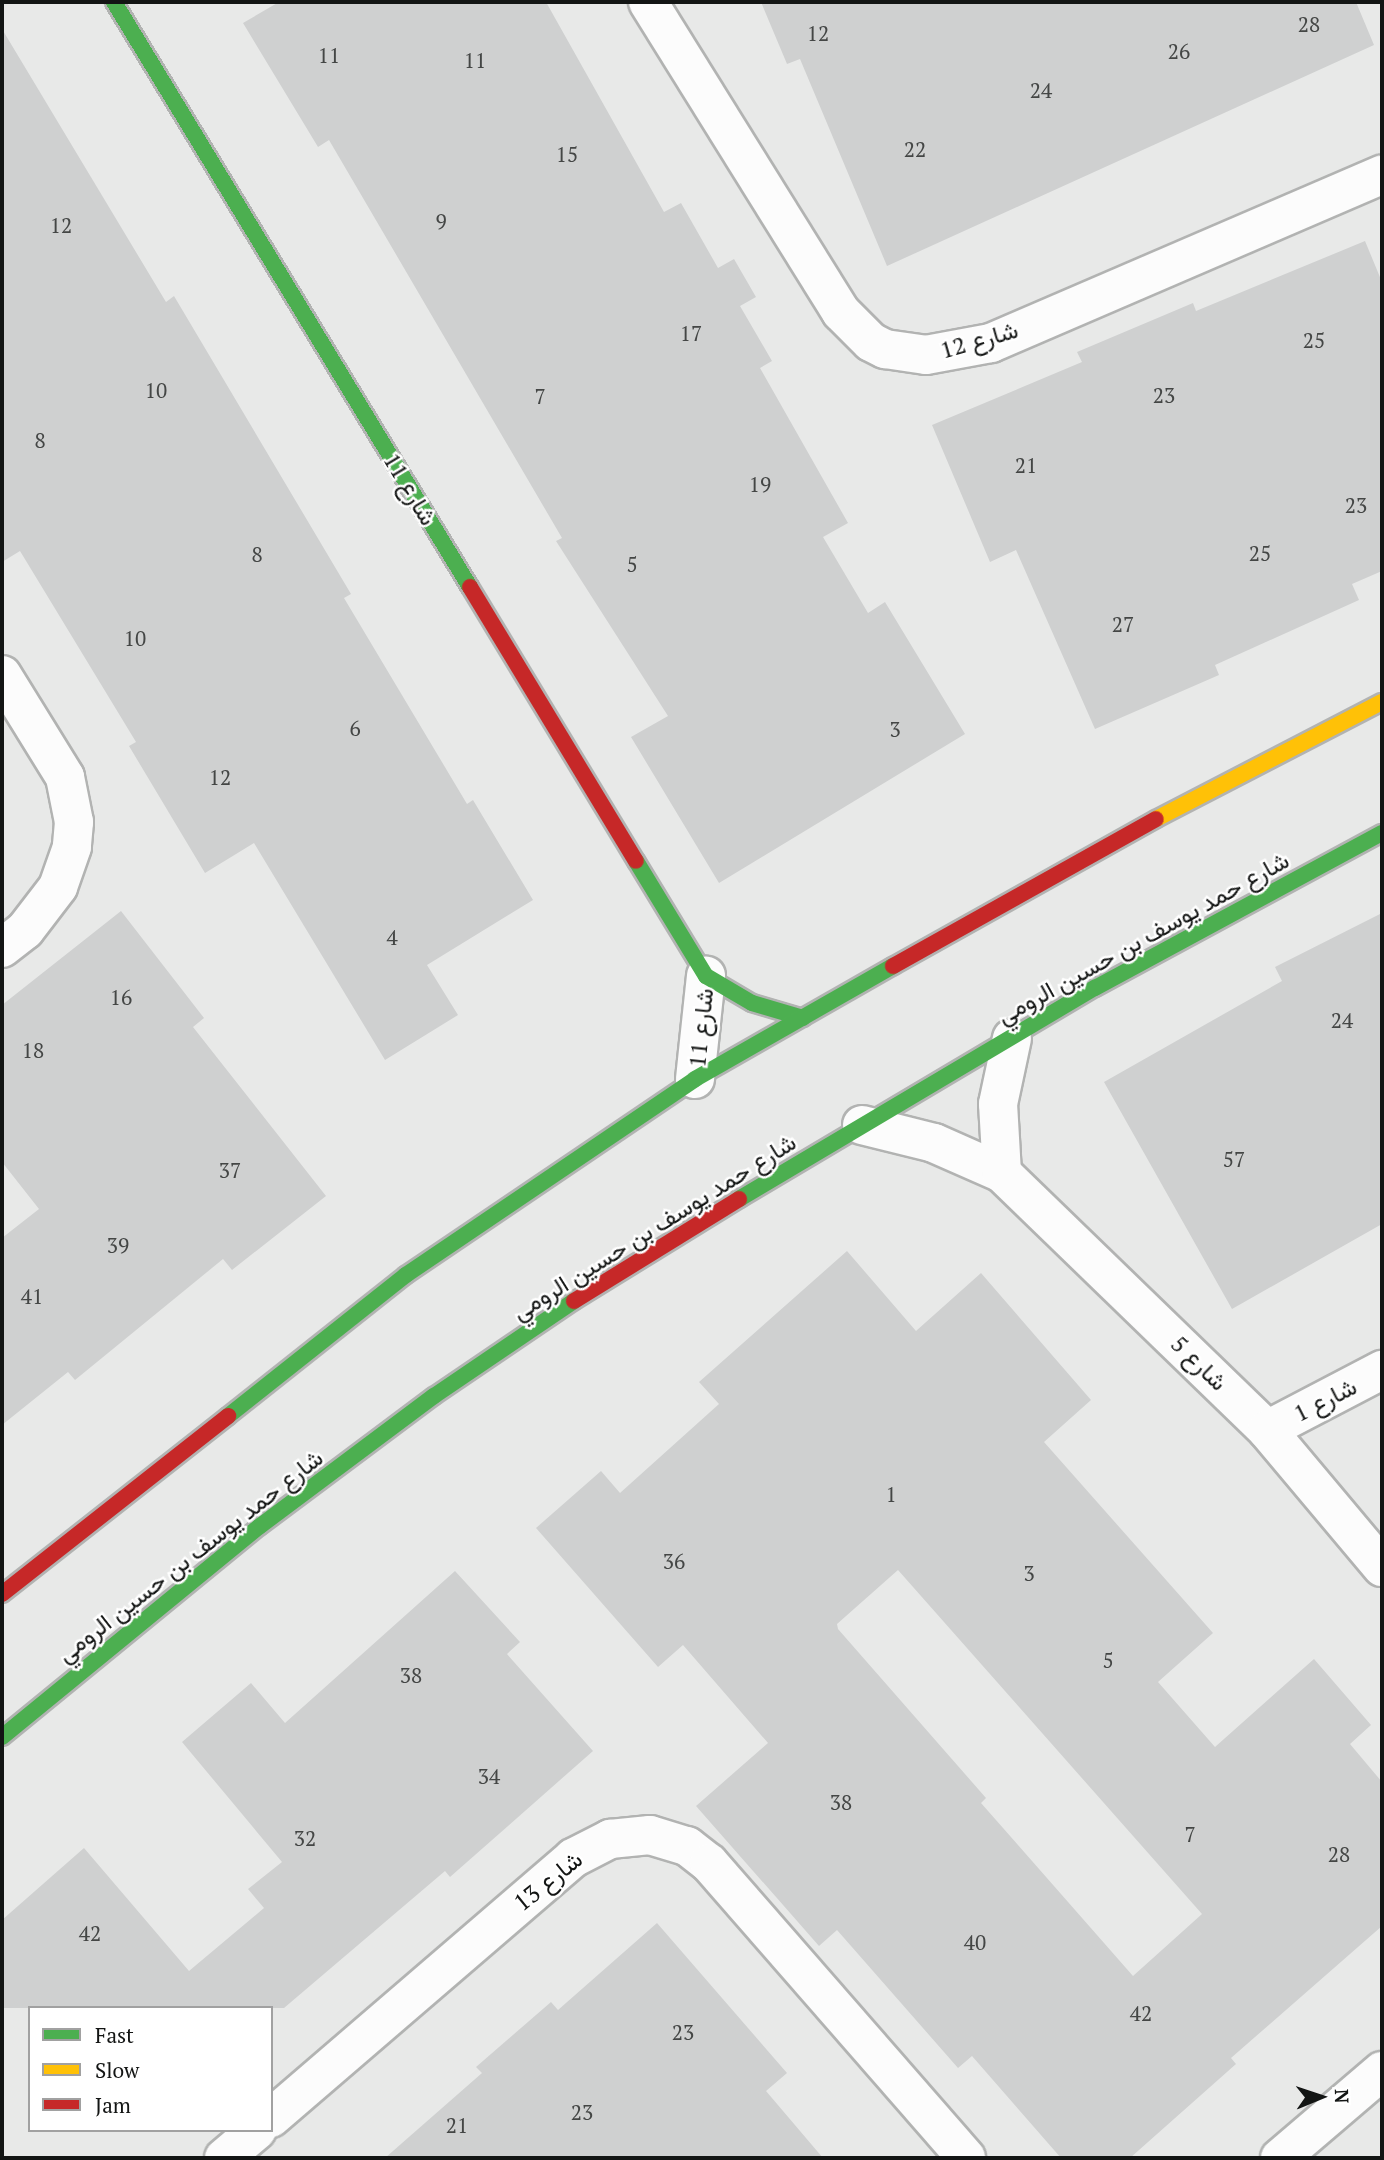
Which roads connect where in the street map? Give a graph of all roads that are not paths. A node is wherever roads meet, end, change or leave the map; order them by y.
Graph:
1 (114, 2) edge
2 (648, 2) edge
3 (1382, 175) edge
4 (2, 675) edge
5 (1382, 702) edge
6 (1382, 833) edge
7 (2, 948) edge
8 (706, 976) junction
9 (803, 1018) junction
10 (1012, 1038) junction
11 (695, 1079) junction
12 (862, 1125) junction
13 (1002, 1173) junction
14 (1382, 1370) edge
15 (1267, 1430) junction
16 (1382, 1567) edge
17 (2, 1594) edge
18 (2, 1737) edge
19 (1382, 2071) edge
20 (273, 2116) edge
21 (255, 2132) edge
22 (224, 2158) edge
23 (966, 2158) edge
24 (1280, 2158) edge

1 - 8 street, شارع 11
2 - 3 street, شارع 12
4 - 7 street
5 - 9 street
6 - 10 street, شارع حمد يوسف بن حسين الرومي
8 - 9 street, شارع 11
8 - 11 street, شارع 11
9 - 11 street
10 - 12 street, شارع حمد يوسف بن حسين الرومي
10 - 13 street
11 - 17 street
12 - 13 street, شارع 5
12 - 18 street, شارع حمد يوسف بن حسين الرومي
13 - 15 street, شارع 5
14 - 15 street, شارع 1
15 - 16 street, شارع 5
19 - 24 street
20 - 23 street, شارع 13
21 - 22 street

